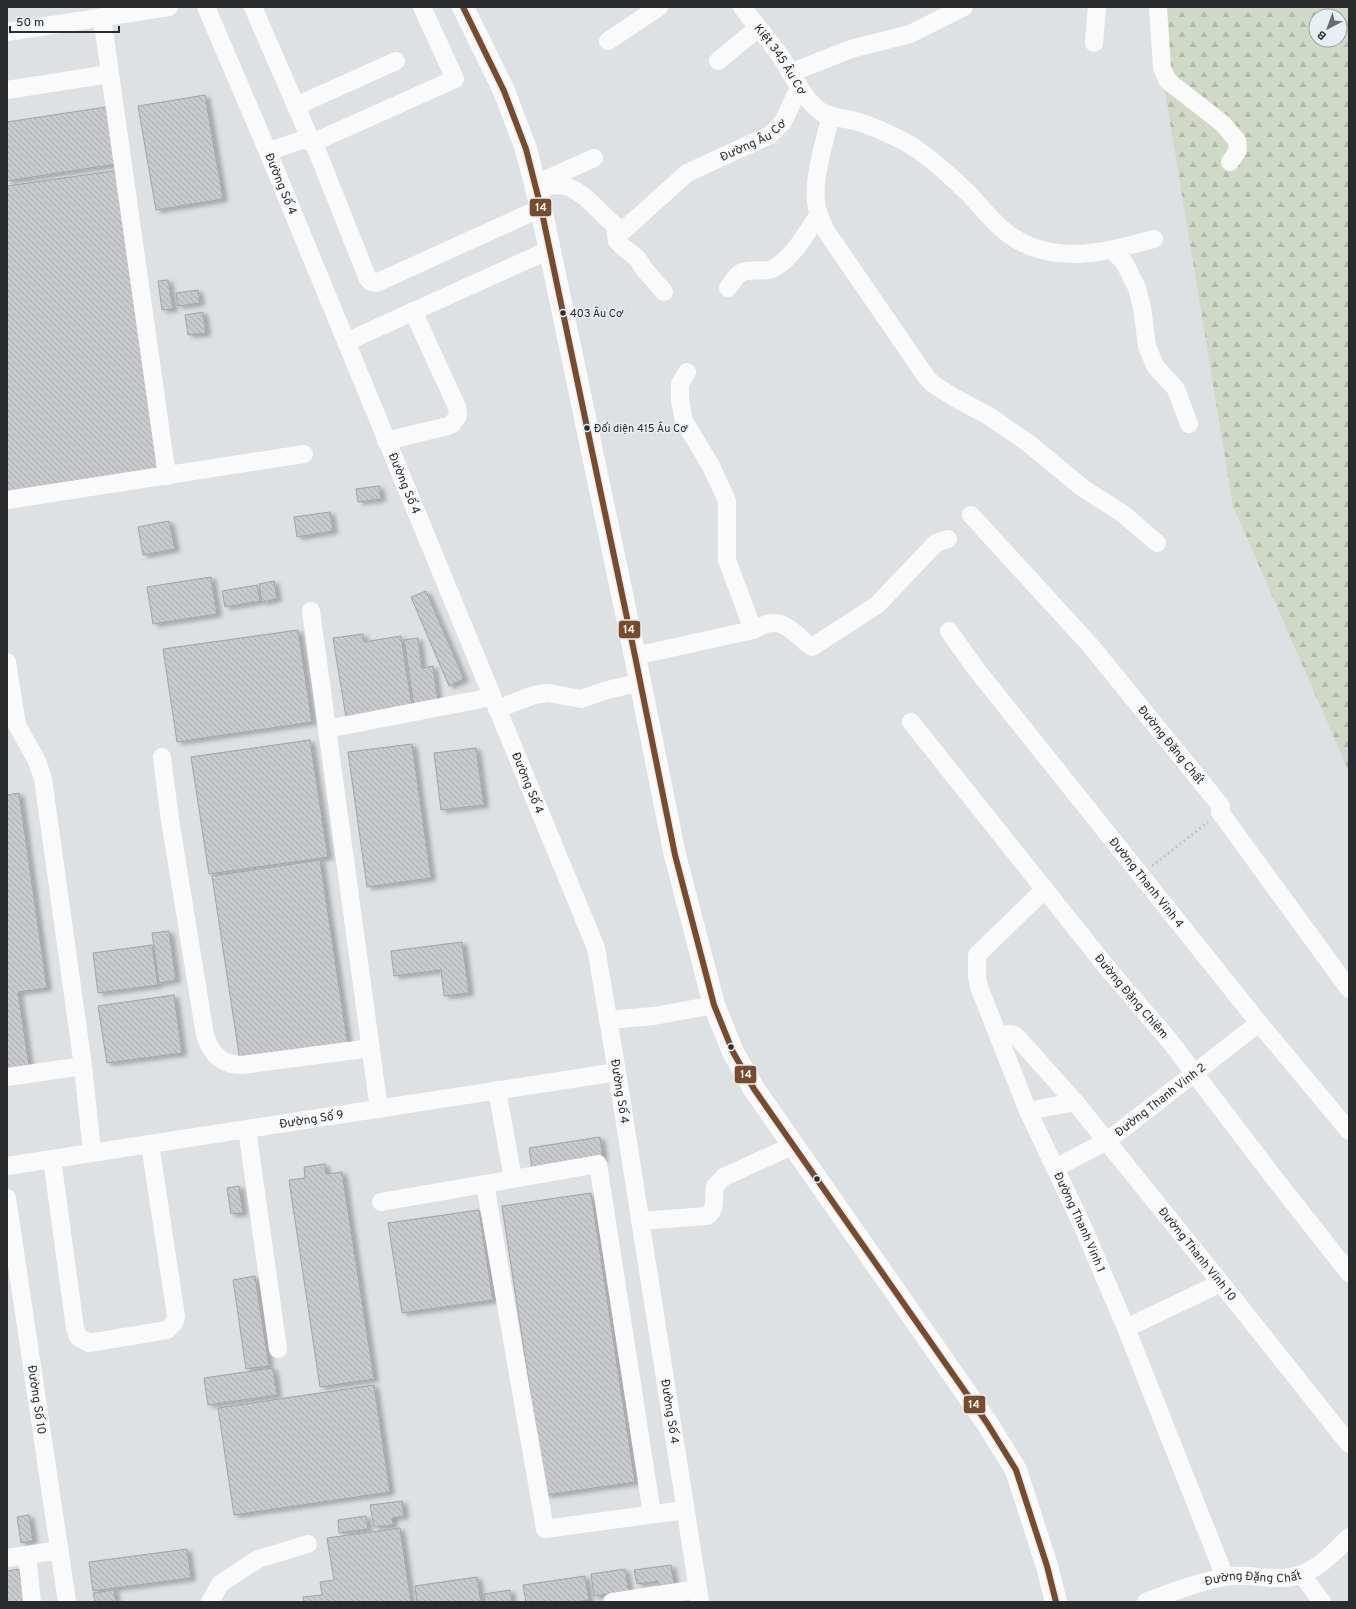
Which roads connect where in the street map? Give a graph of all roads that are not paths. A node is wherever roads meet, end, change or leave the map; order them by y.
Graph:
1 (169, 7) edge
2 (206, 7) edge
3 (253, 7) edge
4 (422, 7) edge
5 (463, 7) edge
6 (659, 7) edge
7 (742, 7) edge
8 (964, 7) edge
9 (1097, 7) edge
10 (1158, 7) edge
11 (102, 17) junction
12 (758, 28) junction
13 (7, 32) edge
14 (608, 41) dead end
15 (1094, 43) dead end
16 (396, 61) dead end
17 (718, 61) dead end
18 (110, 74) junction
19 (795, 80) junction
20 (7, 90) edge
21 (296, 106) junction
22 (826, 113) junction
23 (312, 143) junction
24 (268, 152) junction
25 (594, 158) dead end
26 (1230, 162) dead end
27 (537, 194) junction
28 (819, 214) junction
29 (615, 226) junction
30 (1154, 239) dead end
31 (549, 250) junction
32 (1112, 250) junction
33 (728, 288) dead end
34 (664, 292) dead end
35 (413, 311) junction
36 (346, 342) junction
37 (687, 372) dead end
38 (1189, 424) dead end
39 (386, 441) junction
40 (304, 454) dead end
41 (167, 476) junction
42 (7, 500) edge
43 (971, 515) dead end
44 (948, 538) dead end
45 (1157, 542) dead end
46 (311, 611) dead end
47 (754, 630) junction
48 (949, 631) dead end
49 (635, 656) junction
50 (7, 662) edge
51 (640, 682) junction
52 (494, 703) junction
53 (911, 722) dead end
54 (327, 729) junction
55 (162, 757) dead end
56 (1045, 889) junction
57 (1349, 989) edge
58 (714, 1005) junction
59 (608, 1020) junction
60 (1259, 1023) junction
61 (999, 1036) junction
62 (371, 1048) junction
63 (82, 1066) junction
64 (617, 1072) junction
65 (1195, 1073) junction
66 (7, 1077) edge
67 (497, 1090) junction
68 (1075, 1102) junction
69 (379, 1108) junction
70 (1028, 1111) junction
71 (247, 1129) junction
72 (1349, 1131) edge
73 (1107, 1141) junction
74 (150, 1144) junction
75 (794, 1145) junction
76 (92, 1152) junction
77 (52, 1159) junction
78 (7, 1166) edge
79 (1055, 1168) junction
80 (513, 1179) junction
81 (485, 1184) junction
82 (7, 1198) edge
83 (381, 1202) dead end
84 (640, 1221) junction
85 (1349, 1273) edge
86 (1221, 1283) junction
87 (1126, 1328) junction
88 (278, 1349) dead end
89 (1349, 1444) edge
90 (686, 1510) junction
91 (652, 1514) junction
92 (1349, 1537) edge
93 (308, 1544) dead end
94 (60, 1550) junction
95 (27, 1555) junction
96 (7, 1558) edge
97 (1302, 1575) junction
98 (1225, 1577) junction
99 (699, 1595) edge
100 (32, 1602) edge
101 (67, 1602) edge
102 (210, 1602) edge
103 (612, 1602) edge
104 (1056, 1602) edge
105 (1146, 1602) edge
106 (1322, 1602) edge

1 - 11 street
2 - 24 street, Đường Số 4
3 - 21 street
4 - 23 street
5 - 27 main road
6 - 14 street
7 - 12 street, Kiệt 345 Âu Cơ
8 - 19 street
9 - 15 street
10 - 26 street
11 - 13 street
11 - 18 street
12 - 17 street
12 - 19 street, Kiệt 345 Âu Cơ
16 - 21 street
18 - 20 street
18 - 41 street
19 - 22 street, Kiệt 345 Âu Cơ
19 - 29 street, Đường Âu Cơ
21 - 23 street
22 - 28 street
22 - 32 street
23 - 24 street
23 - 27 street
24 - 36 street, Đường Số 4
25 - 27 street
27 - 29 street
27 - 31 main road
28 - 33 street
28 - 45 street
29 - 34 street
30 - 32 street
31 - 35 street
31 - 49 main road
32 - 38 street
35 - 36 street
35 - 39 street
36 - 39 street, Đường Số 4
37 - 47 street
39 - 52 street, Đường Số 4
40 - 41 street
41 - 42 street
43 - 57 street, Đường Đặng Chất
44 - 47 street
46 - 54 street
47 - 49 street
48 - 60 street, Đường Thanh Vinh 4
49 - 51 main road
50 - 63 street
51 - 52 street
51 - 58 main road
52 - 54 street
52 - 59 street, Đường Số 4
53 - 56 street, Đường Đặng Chiêm
54 - 62 street
55 - 62 street
56 - 61 street, Đường Thanh Vinh 1
56 - 65 street, Đường Đặng Chiêm
58 - 59 street
58 - 75 main road
59 - 64 street, Đường Số 4
60 - 65 street, Đường Thanh Vinh 2
60 - 72 street, Đường Thanh Vinh 4
61 - 68 street, Đường Thanh Vinh 10
61 - 70 street, Đường Thanh Vinh 1
62 - 69 street
63 - 66 street
63 - 76 street
64 - 67 street, Đường Số 9
64 - 84 street, Đường Số 4
65 - 73 street, Đường Thanh Vinh 2
65 - 85 street, Đường Đặng Chiêm
67 - 69 street, Đường Số 9
67 - 80 street
68 - 70 street
68 - 73 street, Đường Thanh Vinh 10
69 - 71 street, Đường Số 9
70 - 79 street, Đường Thanh Vinh 1
71 - 74 street, Đường Số 9
71 - 88 street
73 - 79 street, Đường Thanh Vinh 2
73 - 86 street, Đường Thanh Vinh 10
74 - 76 street, Đường Số 9
74 - 77 street
75 - 84 street
75 - 104 main road
76 - 77 street, Đường Số 9
77 - 78 street, Đường Số 9
79 - 87 street, Đường Thanh Vinh 1
80 - 81 street
80 - 91 street
81 - 83 street
81 - 91 street
82 - 94 street, Đường Số 10
84 - 90 street, Đường Số 4
86 - 87 street
86 - 89 street, Đường Thanh Vinh 10
87 - 98 street, Đường Thanh Vinh 1
90 - 91 street
90 - 99 street, Đường Số 4
92 - 97 street, Đường Đặng Chất
93 - 102 street
94 - 95 street
94 - 101 street, Đường Số 10
95 - 96 street
95 - 100 street
97 - 98 street, Đường Đặng Chất
97 - 106 street
98 - 105 street, Đường Đặng Chất
99 - 103 street

